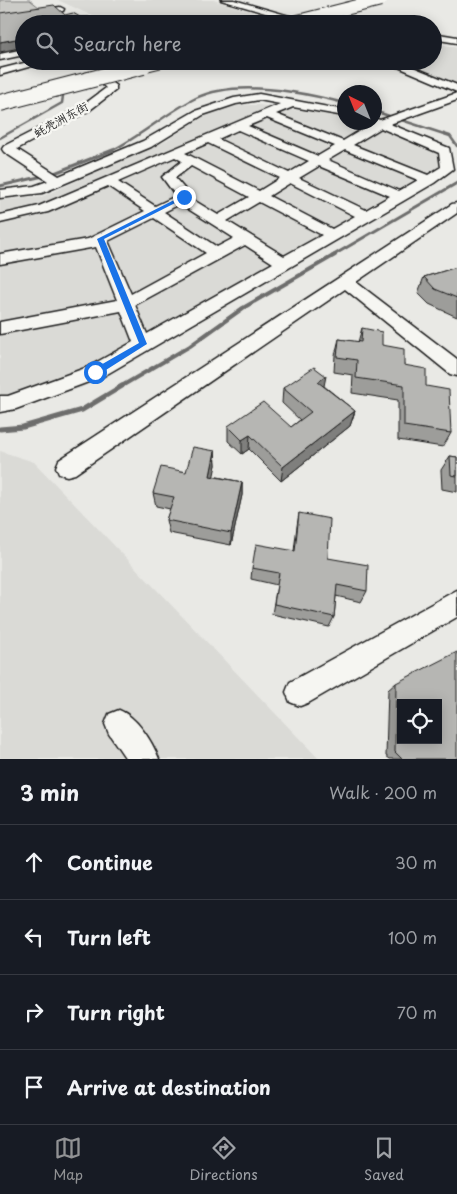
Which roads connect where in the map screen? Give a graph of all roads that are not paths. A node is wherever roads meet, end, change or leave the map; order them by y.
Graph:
1 (44, 0) edge
2 (225, 0) edge
3 (387, 1) edge
4 (63, 11) joint
5 (27, 15) edge
6 (270, 15) edge
7 (312, 15) edge
8 (340, 15) edge
9 (15, 16) edge
10 (0, 18) edge
11 (442, 38) edge
12 (457, 40) edge
13 (15, 54) edge
14 (0, 57) edge
15 (15, 68) edge
16 (127, 70) edge
17 (411, 70) edge
18 (0, 72) edge
19 (457, 89) edge
20 (457, 96) edge
21 (0, 98) edge
22 (0, 103) edge
23 (292, 103) junction
24 (337, 112) edge
25 (267, 114) junction
26 (405, 114) joint
27 (382, 121) edge
28 (382, 123) edge
29 (238, 126) junction
30 (367, 130) edge
31 (209, 139) junction
32 (344, 145) junction
33 (176, 153) junction
34 (191, 160) junction
35 (318, 161) junction
36 (51, 178) junction
37 (290, 178) junction
38 (428, 180) junction
39 (109, 181) junction
40 (0, 194) edge
41 (260, 196) junction
42 (400, 196) junction
43 (184, 197) junction
44 (457, 207) edge
45 (155, 212) junction
46 (366, 216) junction
47 (0, 218) edge
48 (218, 221) junction
49 (334, 234) junction
50 (246, 238) junction
51 (100, 239) junction
52 (217, 254) junction
53 (0, 259) edge
54 (284, 263) junction
55 (345, 280) junction
56 (126, 303) junction
57 (0, 328) edge
58 (143, 344) junction
59 (457, 369) edge
60 (0, 404) edge
61 (68, 467) dead end
62 (457, 603) edge
63 (300, 692) dead end
64 (119, 724) dead end
65 (144, 759) edge

1 - 4 street
2 - 6 street
3 - 7 highway, bridge
3 - 8 highway
4 - 5 street
9 - 10 street
11 - 12 street
13 - 14 street
15 - 18 street
16 - 22 highway, bridge
17 - 19 street
20 - 26 street
21 - 36 street, 蚝壳洲东街
23 - 24 street
23 - 25 street
23 - 36 street
25 - 29 street
25 - 32 street
26 - 27 street
28 - 38 street
29 - 31 street
29 - 35 street
30 - 32 street
31 - 33 street
31 - 37 street
32 - 35 street
32 - 38 street
33 - 34 street
33 - 39 street
34 - 41 street
34 - 43 street
35 - 37 street
35 - 42 street
36 - 40 street
37 - 41 street
37 - 46 street
38 - 42 street
39 - 45 street
39 - 47 street
41 - 48 street
41 - 49 street
42 - 46 street
43 - 45 street
43 - 48 street
44 - 55 street
45 - 51 street
45 - 52 street
46 - 49 street
48 - 50 street
49 - 54 street
50 - 52 street
50 - 54 street
51 - 53 street
51 - 56 street
52 - 56 street
54 - 58 street
55 - 59 street
55 - 61 street
56 - 57 street
56 - 58 street
58 - 60 street
62 - 63 street
64 - 65 street

